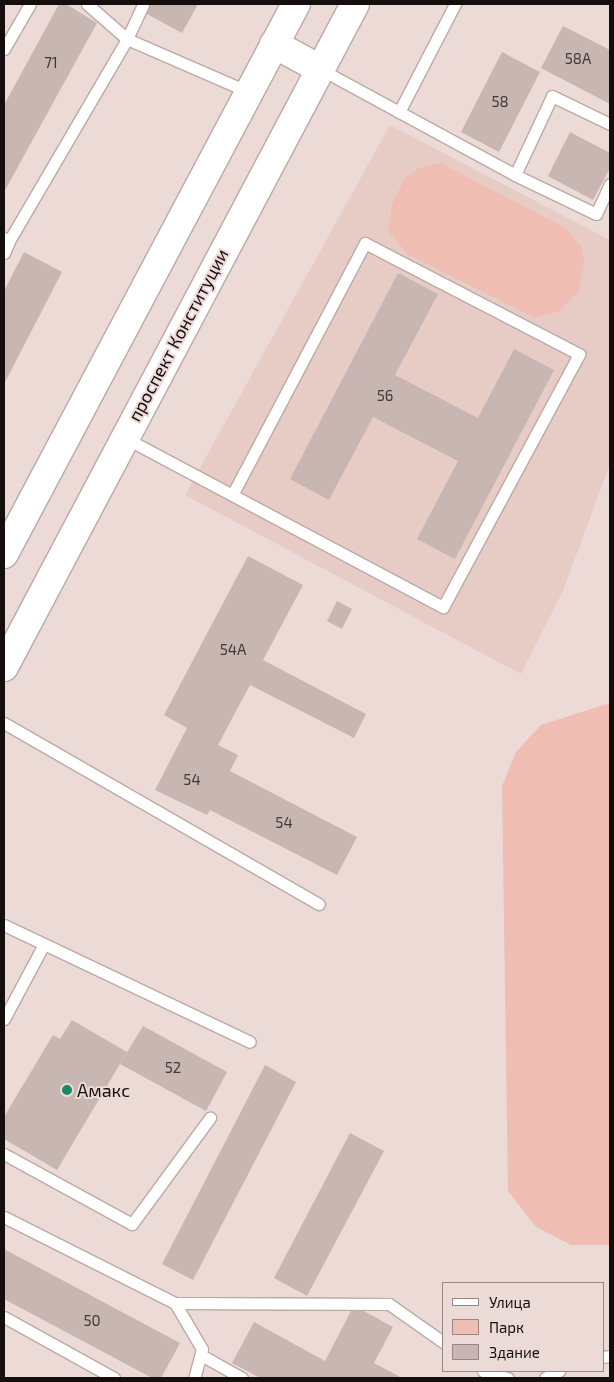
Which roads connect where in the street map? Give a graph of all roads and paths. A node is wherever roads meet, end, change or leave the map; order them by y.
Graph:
1 (30, 4) edge
2 (86, 4) edge
3 (144, 4) edge
4 (296, 4) edge
5 (355, 4) edge
6 (455, 4) edge
7 (127, 39) junction
8 (274, 44) junction
9 (4, 49) edge
10 (320, 69) junction
11 (249, 92) junction
12 (399, 112) junction
13 (610, 124) edge
14 (515, 175) junction
15 (610, 184) edge
16 (6, 240) edge
17 (4, 253) edge
18 (123, 437) junction
19 (233, 493) junction
20 (6, 545) edge
21 (4, 667) edge
22 (4, 723) edge
23 (319, 904) dead end
24 (4, 925) edge
25 (44, 944) junction
26 (4, 1019) edge
27 (250, 1042) dead end
28 (210, 1118) dead end
29 (4, 1154) edge
30 (4, 1217) edge
31 (174, 1303) junction
32 (4, 1317) edge
33 (442, 1341) edge
34 (201, 1355) junction
35 (487, 1372) edge
36 (557, 1372) edge
37 (114, 1378) edge
38 (194, 1378) edge
39 (242, 1378) edge
40 (508, 1378) edge
41 (545, 1378) edge

1 - 9 lane
2 - 7 lane
3 - 7 lane
4 - 8 main road
5 - 10 main road, проспект Конституции
6 - 12 lane
7 - 11 lane
7 - 16 lane
8 - 10 main road
8 - 11 main road
10 - 12 lane
10 - 18 main road, проспект Конституции
11 - 20 main road
12 - 14 lane
13 - 14 lane
14 - 15 lane
16 - 17 lane
18 - 19 lane
18 - 21 main road, проспект Конституции
19 - 19 lane
22 - 23 lane
24 - 25 lane
25 - 26 lane
25 - 27 lane
28 - 29 lane
30 - 31 lane
31 - 33 lane
31 - 34 lane
32 - 37 lane
34 - 38 lane
34 - 39 lane
35 - 40 lane
36 - 41 lane

